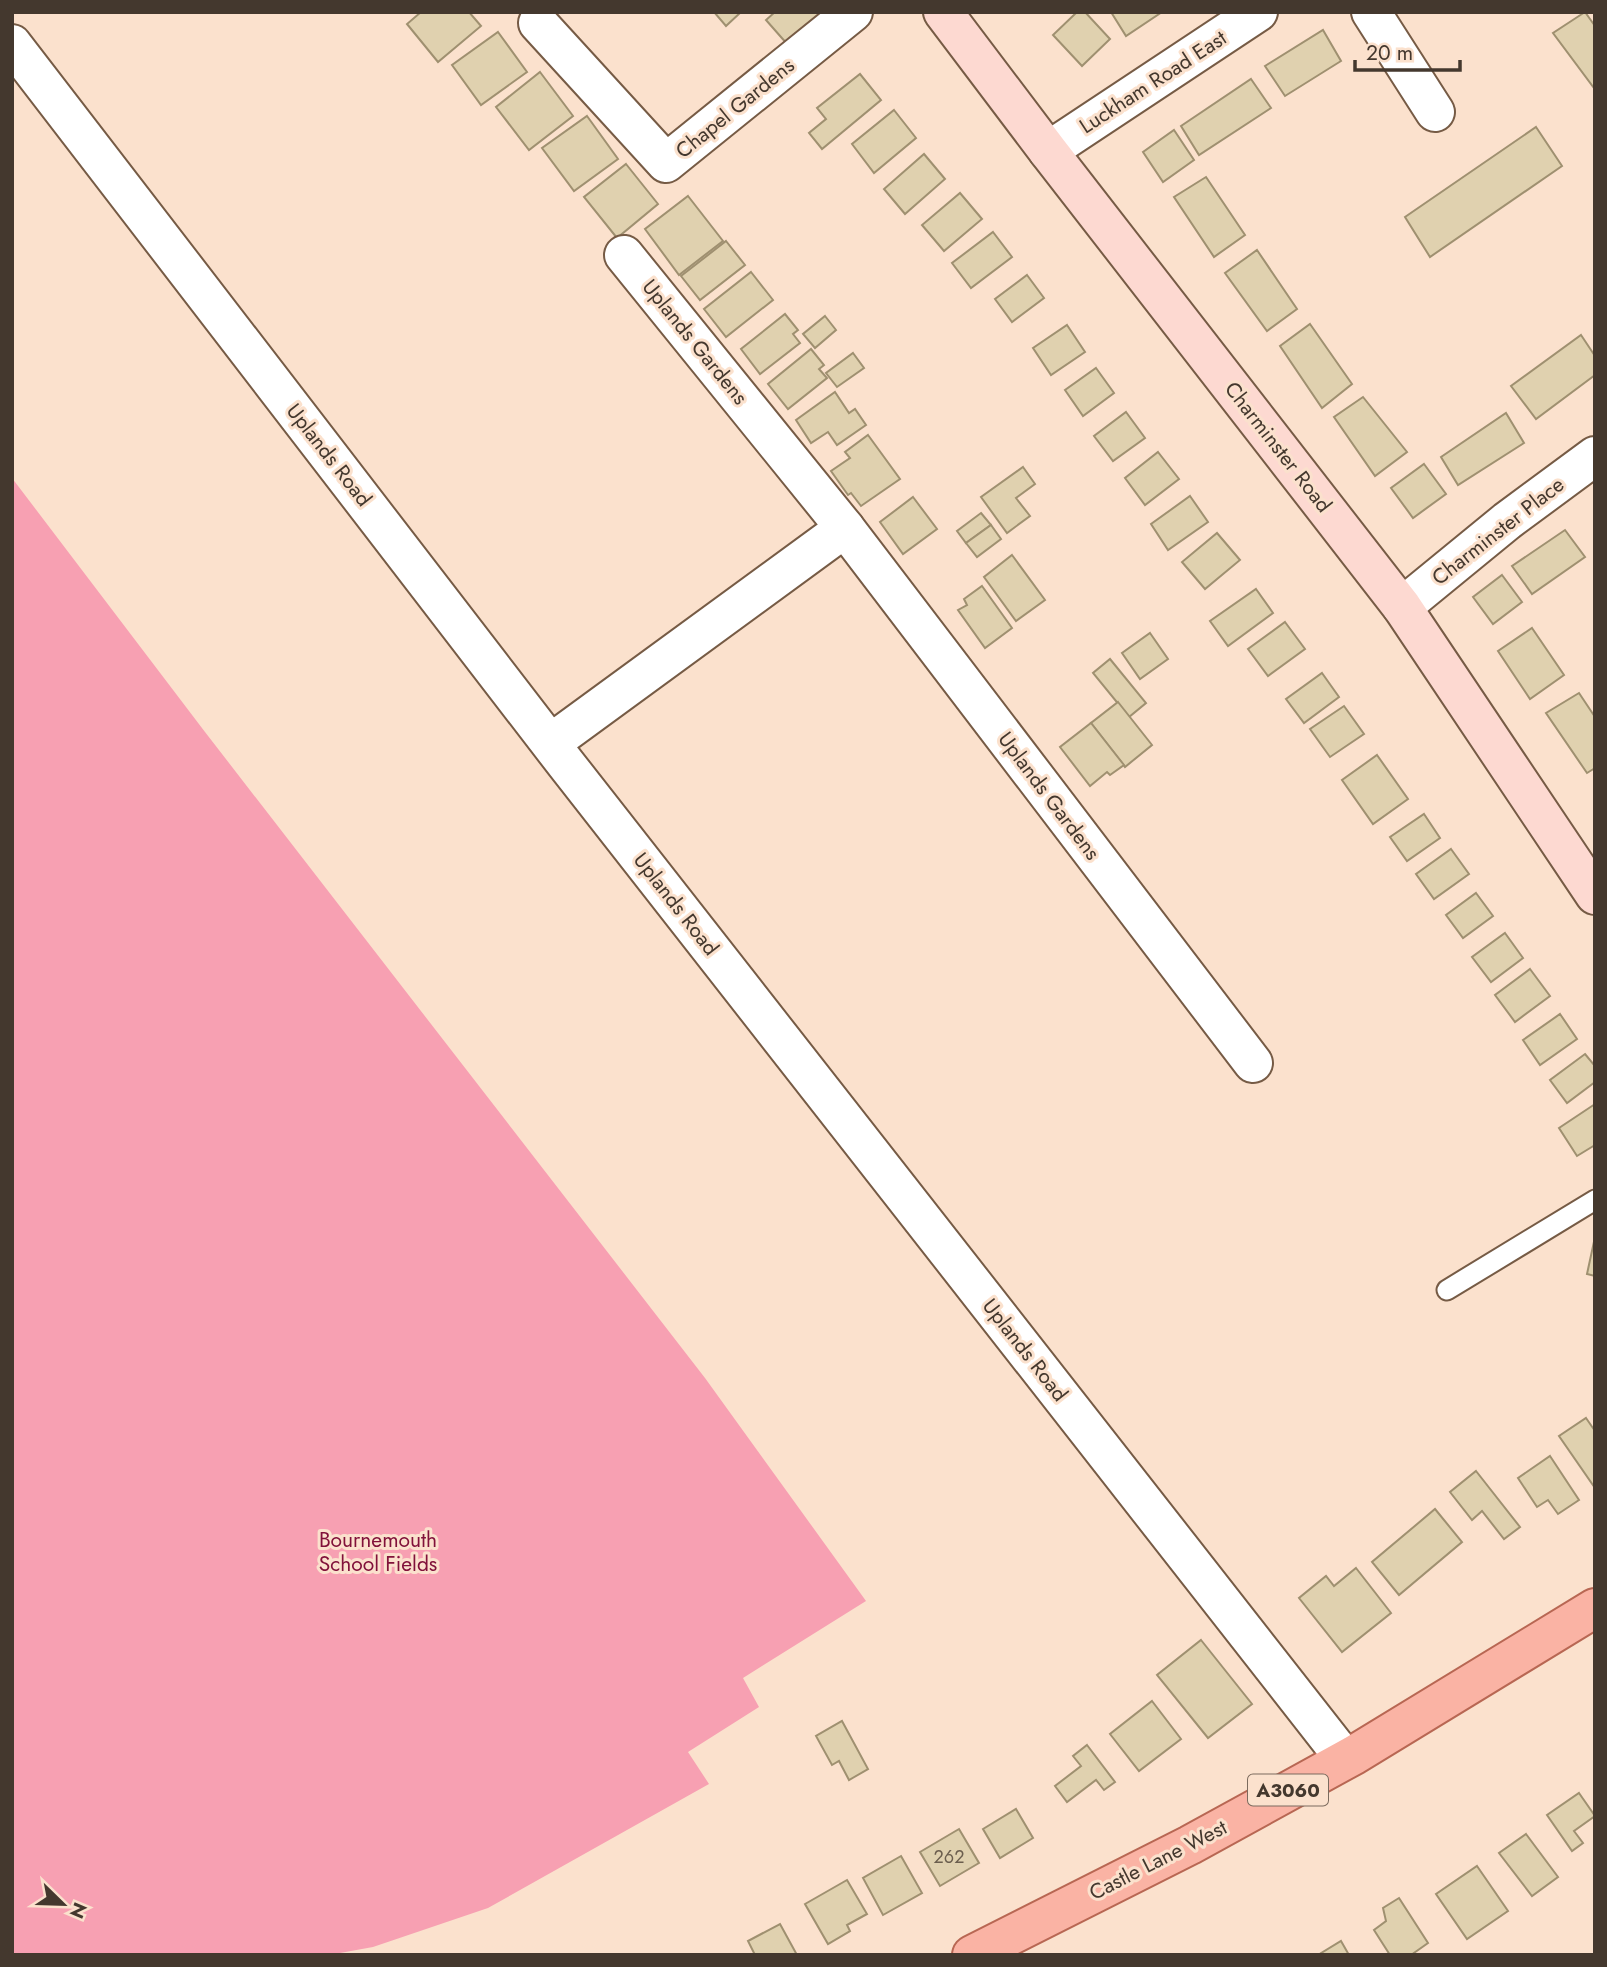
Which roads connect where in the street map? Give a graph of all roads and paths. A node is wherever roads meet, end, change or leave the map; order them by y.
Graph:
1 (853, 12) edge
2 (943, 12) edge
3 (1258, 12) edge
4 (1371, 12) edge
5 (538, 23) dead end
6 (12, 44) edge
7 (1435, 112) dead end
8 (1048, 151) junction
9 (624, 255) dead end
10 (1595, 456) edge
11 (845, 528) junction
12 (1402, 607) junction
13 (551, 743) junction
14 (1595, 895) edge
15 (1253, 1063) dead end
16 (1595, 1200) edge
17 (1447, 1290) dead end
18 (1595, 1608) edge
19 (1345, 1759) junction
20 (973, 1954) edge

1 - 5 street, Chapel Gardens
2 - 8 main road, Charminster Road
3 - 8 street, Luckham Road East
4 - 7 street
6 - 13 street, Uplands Road
8 - 12 main road, Charminster Road
9 - 11 street, Uplands Gardens
10 - 12 street, Charminster Place
11 - 13 street
11 - 15 street, Uplands Gardens
12 - 14 main road, Charminster Road
13 - 19 street, Uplands Road
16 - 17 lane
18 - 19 main road, Castle Lane West / A3060
19 - 20 main road, Castle Lane West / A3060

